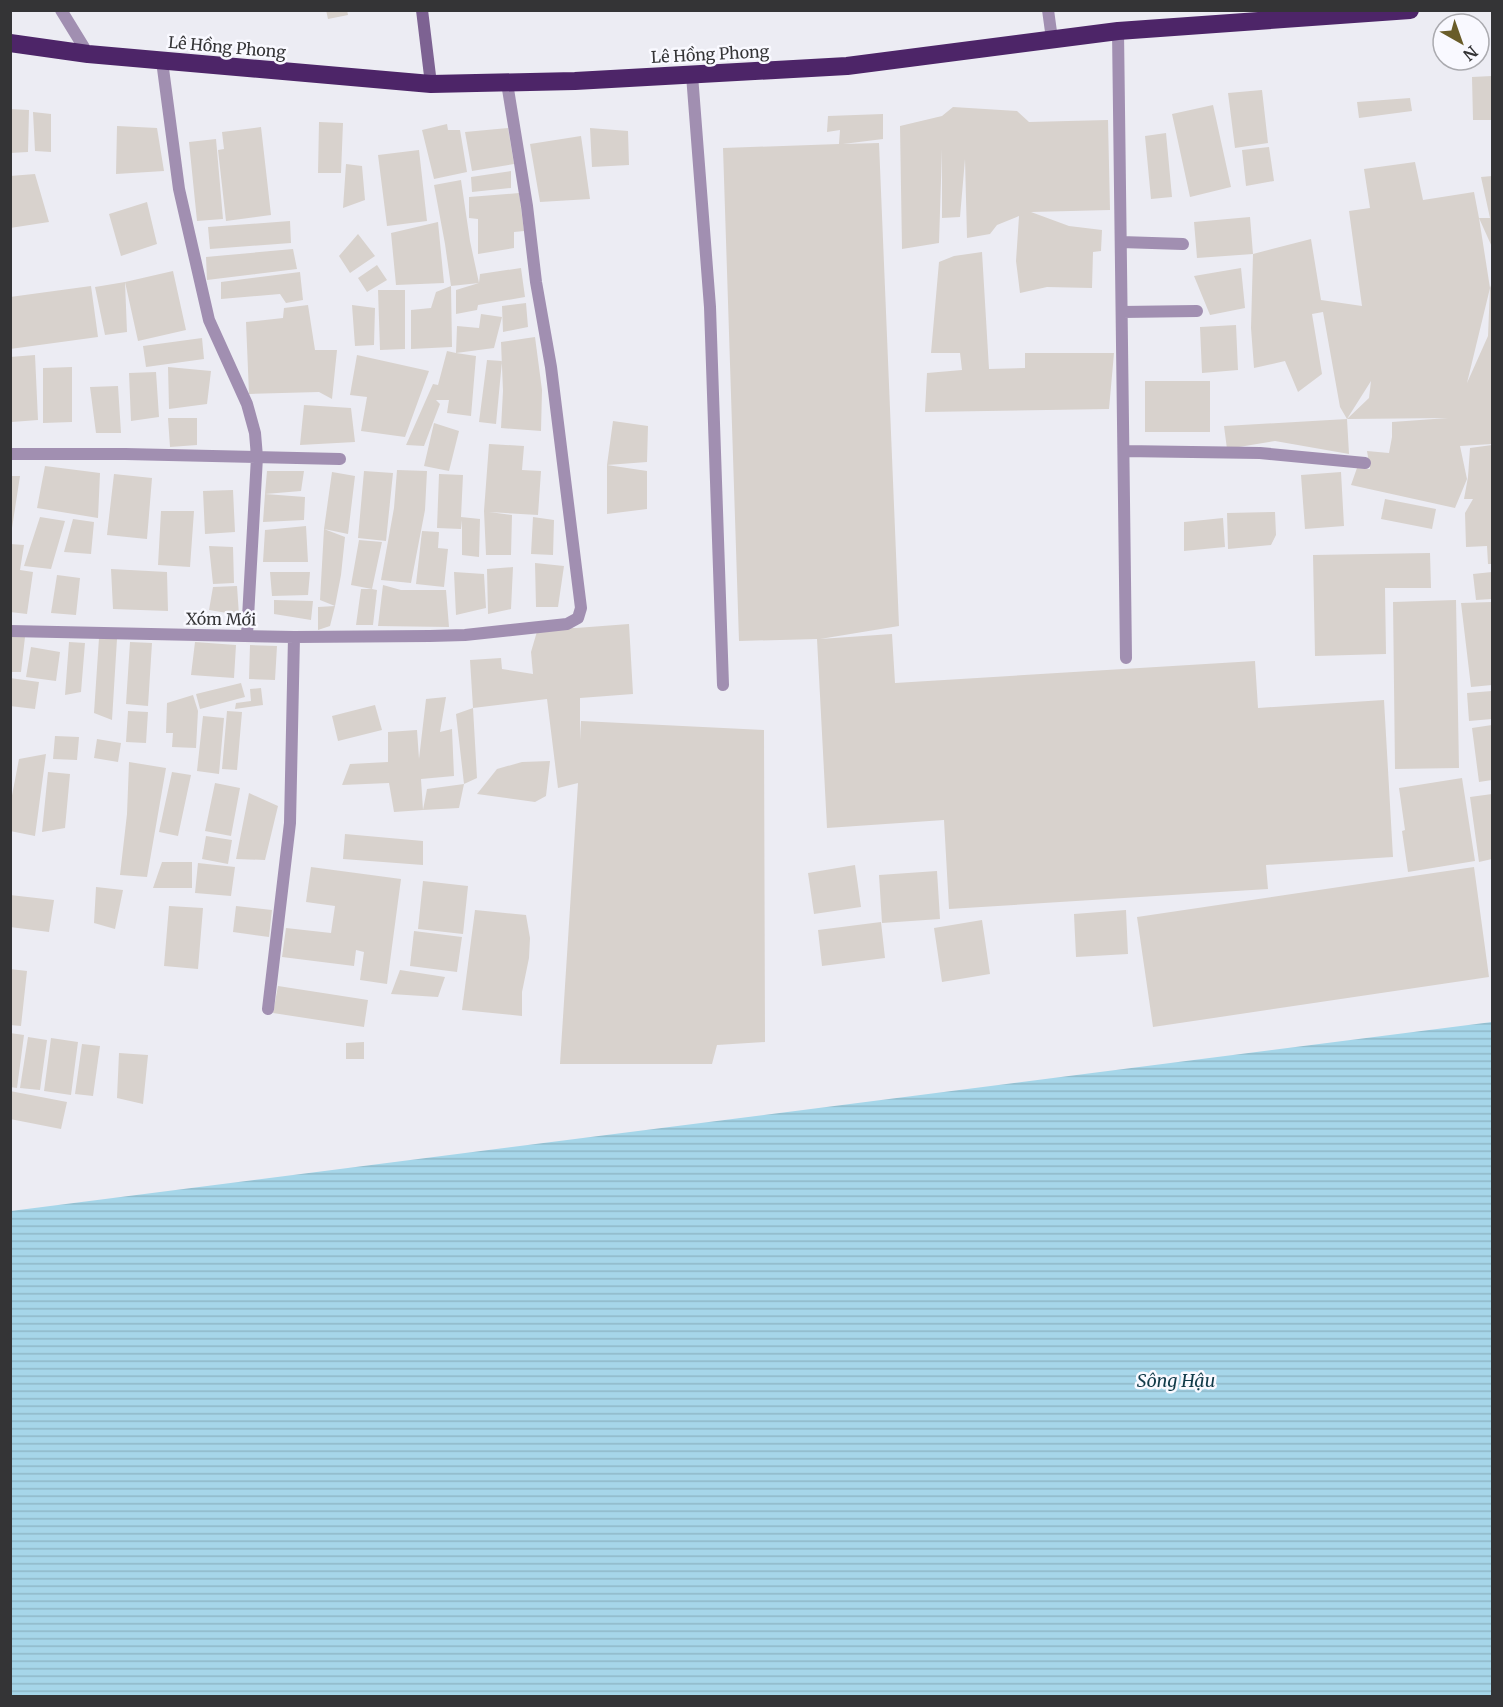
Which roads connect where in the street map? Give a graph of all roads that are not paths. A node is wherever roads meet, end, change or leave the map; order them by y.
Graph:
1 (62, 10) edge
2 (422, 10) edge
3 (1048, 10) edge
4 (1410, 10) edge
5 (1311, 14) edge
6 (1118, 31) junction
7 (1052, 39) junction
8 (10, 43) edge
9 (88, 54) junction
10 (162, 61) junction
11 (692, 75) junction
12 (507, 83) junction
13 (431, 84) junction
14 (1121, 242) junction
15 (1183, 244) dead end
16 (1197, 311) dead end
17 (1122, 312) junction
18 (1124, 451) junction
19 (10, 454) edge
20 (257, 457) junction
21 (340, 459) dead end
22 (1365, 463) dead end
23 (10, 631) edge
24 (248, 635) junction
25 (294, 637) junction
26 (1126, 658) dead end
27 (723, 685) dead end
28 (268, 1009) dead end

1 - 9 street
2 - 13 street
3 - 7 street
4 - 5 highway, Lê Hồng Phong
5 - 6 highway, Lê Hồng Phong
6 - 7 highway, Lê Hồng Phong
6 - 14 street
7 - 11 highway, Lê Hồng Phong
8 - 9 highway, Lê Hồng Phong
9 - 10 highway, Lê Hồng Phong
10 - 13 highway, Lê Hồng Phong
10 - 20 street
11 - 12 highway, Lê Hồng Phong
11 - 27 street
12 - 13 highway, Lê Hồng Phong
12 - 25 street, Xóm Mới
14 - 15 street
14 - 17 street
16 - 17 street
17 - 18 street
18 - 22 street
18 - 26 street
19 - 20 street
20 - 21 street
20 - 24 street
23 - 24 street, Xóm Mới
24 - 25 street, Xóm Mới
25 - 28 street

